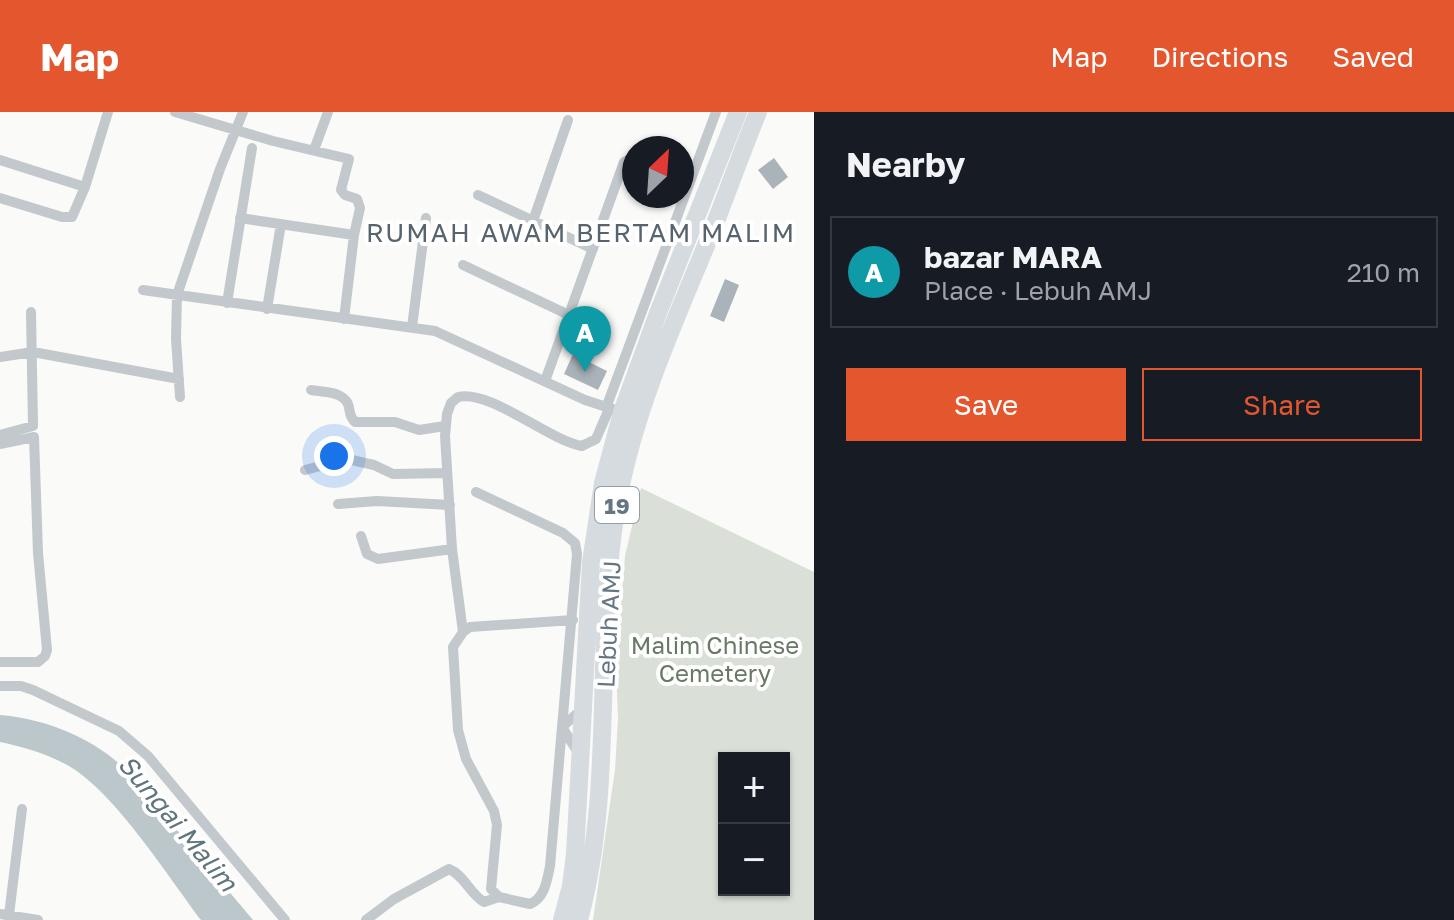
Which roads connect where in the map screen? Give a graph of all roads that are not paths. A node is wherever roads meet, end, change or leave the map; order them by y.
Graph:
1 (108, 112) edge
2 (175, 112) edge
3 (243, 112) edge
4 (328, 112) edge
5 (716, 112) edge
6 (732, 112) edge
7 (738, 112) edge
8 (760, 112) edge
9 (568, 120) dead end
10 (235, 130) junction
11 (252, 148) dead end
12 (314, 150) junction
13 (0, 160) edge
14 (718, 163) junction
15 (622, 168) edge
16 (694, 182) edge
17 (694, 184) edge
18 (85, 187) junction
19 (478, 195) dead end
20 (0, 198) edge
21 (687, 208) edge
22 (240, 218) junction
23 (426, 218) dead end
24 (533, 221) junction
25 (281, 224) junction
26 (354, 235) junction
27 (593, 249) junction
28 (463, 265) dead end
29 (143, 290) dead end
30 (177, 295) junction
31 (227, 303) junction
32 (267, 309) junction
33 (31, 312) dead end
34 (569, 315) junction
35 (344, 319) junction
36 (412, 327) junction
37 (33, 352) junction
38 (0, 357) edge
39 (179, 379) junction
40 (545, 381) junction
41 (311, 390) dead end
42 (180, 397) dead end
43 (612, 410) junction
44 (445, 426) junction
45 (0, 435) edge
46 (0, 444) edge
47 (305, 470) dead end
48 (447, 473) junction
49 (476, 492) dead end
50 (338, 504) dead end
51 (450, 505) junction
52 (361, 536) dead end
53 (452, 549) junction
54 (573, 620) junction
55 (463, 632) junction
56 (0, 662) edge
57 (0, 686) edge
58 (584, 702) junction
59 (562, 727) junction
60 (582, 759) junction
61 (22, 809) dead end
62 (499, 897) junction
63 (4, 914) edge
64 (38, 920) edge
65 (285, 920) edge
66 (366, 920) edge
67 (562, 920) edge
68 (579, 920) edge

1 - 18 street
2 - 10 street
3 - 10 street
4 - 12 street
5 - 16 street
6 - 14 highway
7 - 14 highway, Lebuh AMJ / 19
8 - 68 highway, Lebuh AMJ / 19
9 - 24 street
10 - 12 street
10 - 30 street
11 - 22 street
12 - 26 street
13 - 18 street
14 - 17 highway, Lebuh AMJ / 19
15 - 27 street
18 - 20 street
19 - 24 street
21 - 43 highway, Lebuh AMJ / 19
22 - 25 street
22 - 31 street
23 - 36 street
24 - 27 street
25 - 26 street
25 - 32 street
26 - 35 street
27 - 34 street
28 - 34 street
29 - 30 street
30 - 31 street
30 - 39 street
31 - 32 street
32 - 35 street
33 - 37 street
34 - 40 street
35 - 36 street
36 - 40 street
37 - 38 street
37 - 39 street
37 - 45 street
39 - 42 street
40 - 43 street
41 - 44 street
43 - 44 street
43 - 58 highway, Lebuh AMJ / 19
44 - 48 street
46 - 56 street
47 - 48 street
48 - 51 street
49 - 54 street
50 - 51 street
51 - 53 street
52 - 53 street
53 - 55 street
54 - 55 street
54 - 59 street
55 - 62 street
57 - 65 street
58 - 59 street
58 - 60 highway, Lebuh AMJ / 19
59 - 60 street
59 - 62 street
60 - 67 highway, Lebuh AMJ / 19
61 - 63 street
62 - 66 street
63 - 64 street

